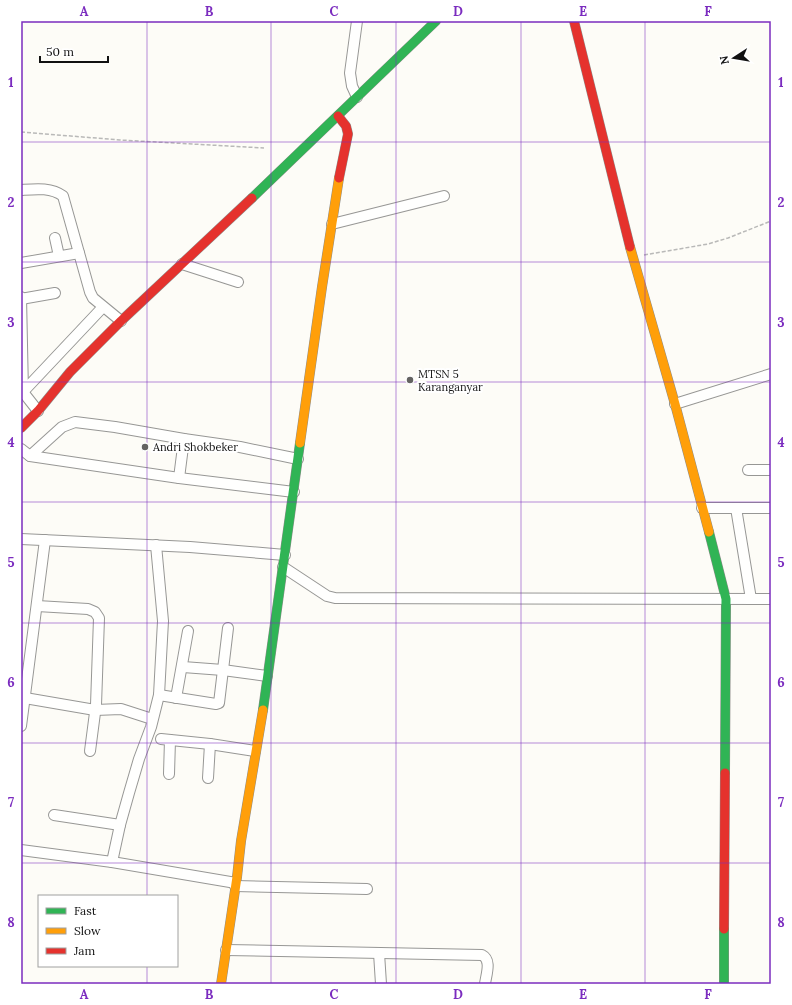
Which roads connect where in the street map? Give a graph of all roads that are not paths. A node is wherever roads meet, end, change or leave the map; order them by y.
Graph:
1 (357, 21) edge
2 (436, 21) edge
3 (574, 21) edge
4 (357, 97) junction
5 (338, 116) junction
6 (21, 190) edge
7 (444, 196) dead end
8 (332, 224) junction
9 (55, 238) dead end
10 (79, 253) junction
11 (59, 256) junction
12 (21, 263) edge
13 (182, 264) junction
14 (238, 282) dead end
15 (55, 293) dead end
16 (21, 298) edge
17 (104, 307) junction
18 (119, 320) junction
19 (771, 374) edge
20 (28, 399) edge
21 (675, 404) junction
22 (21, 428) edge
23 (184, 439) junction
24 (21, 449) edge
25 (30, 456) junction
26 (298, 459) junction
27 (748, 470) dead end
28 (771, 470) edge
29 (179, 478) junction
30 (294, 492) junction
31 (702, 508) junction
32 (736, 508) junction
33 (771, 508) edge
34 (21, 539) edge
35 (45, 540) junction
36 (156, 545) junction
37 (285, 555) junction
38 (283, 567) junction
39 (726, 599) junction
40 (751, 599) junction
41 (771, 599) edge
42 (37, 606) junction
43 (228, 628) dead end
44 (188, 631) dead end
45 (183, 667) junction
46 (223, 670) junction
47 (267, 676) junction
48 (159, 695) junction
49 (25, 698) junction
50 (176, 698) junction
51 (22, 710) edge
52 (96, 710) junction
53 (152, 719) junction
54 (21, 726) edge
55 (210, 744) junction
56 (90, 751) dead end
57 (255, 751) junction
58 (169, 774) dead end
59 (208, 778) dead end
60 (54, 815) dead end
61 (120, 825) junction
62 (21, 850) edge
63 (112, 862) junction
64 (236, 885) junction
65 (367, 889) dead end
66 (226, 950) junction
67 (379, 954) junction
68 (221, 984) edge
69 (381, 984) edge
70 (485, 984) edge
71 (724, 984) edge

1 - 4 street
2 - 4 main road
3 - 21 main road
4 - 5 main road
5 - 8 main road
5 - 13 main road
6 - 10 street
7 - 8 street
8 - 26 main road
9 - 11 street
10 - 11 street
10 - 17 street
11 - 12 street
13 - 14 street
13 - 18 main road
15 - 16 street
16 - 20 street
17 - 18 street
17 - 20 street
18 - 20 main road
19 - 21 street
20 - 22 main road
21 - 31 main road
23 - 25 street
23 - 26 street
23 - 29 street
24 - 25 street
25 - 29 street
26 - 30 main road
27 - 28 street
29 - 30 street
30 - 37 main road
31 - 32 street
31 - 39 main road
32 - 33 street
32 - 40 street
34 - 35 street
35 - 36 street
35 - 42 street
36 - 37 street
36 - 48 street
37 - 38 main road
38 - 39 street
38 - 47 main road
39 - 40 street
39 - 71 main road
40 - 41 street
42 - 49 street
42 - 52 street
43 - 46 street
44 - 45 street
45 - 46 street
45 - 50 street
46 - 47 street
46 - 50 street
47 - 57 main road
48 - 50 street
48 - 53 street
49 - 51 street
49 - 52 street
51 - 54 street
52 - 53 street
52 - 56 street
53 - 61 street
55 - 57 street
55 - 58 street
55 - 59 street
57 - 64 main road
60 - 61 street
61 - 63 street
62 - 63 street
63 - 64 street
64 - 65 street
64 - 66 main road
66 - 67 street
66 - 68 main road
67 - 69 street
67 - 70 street

